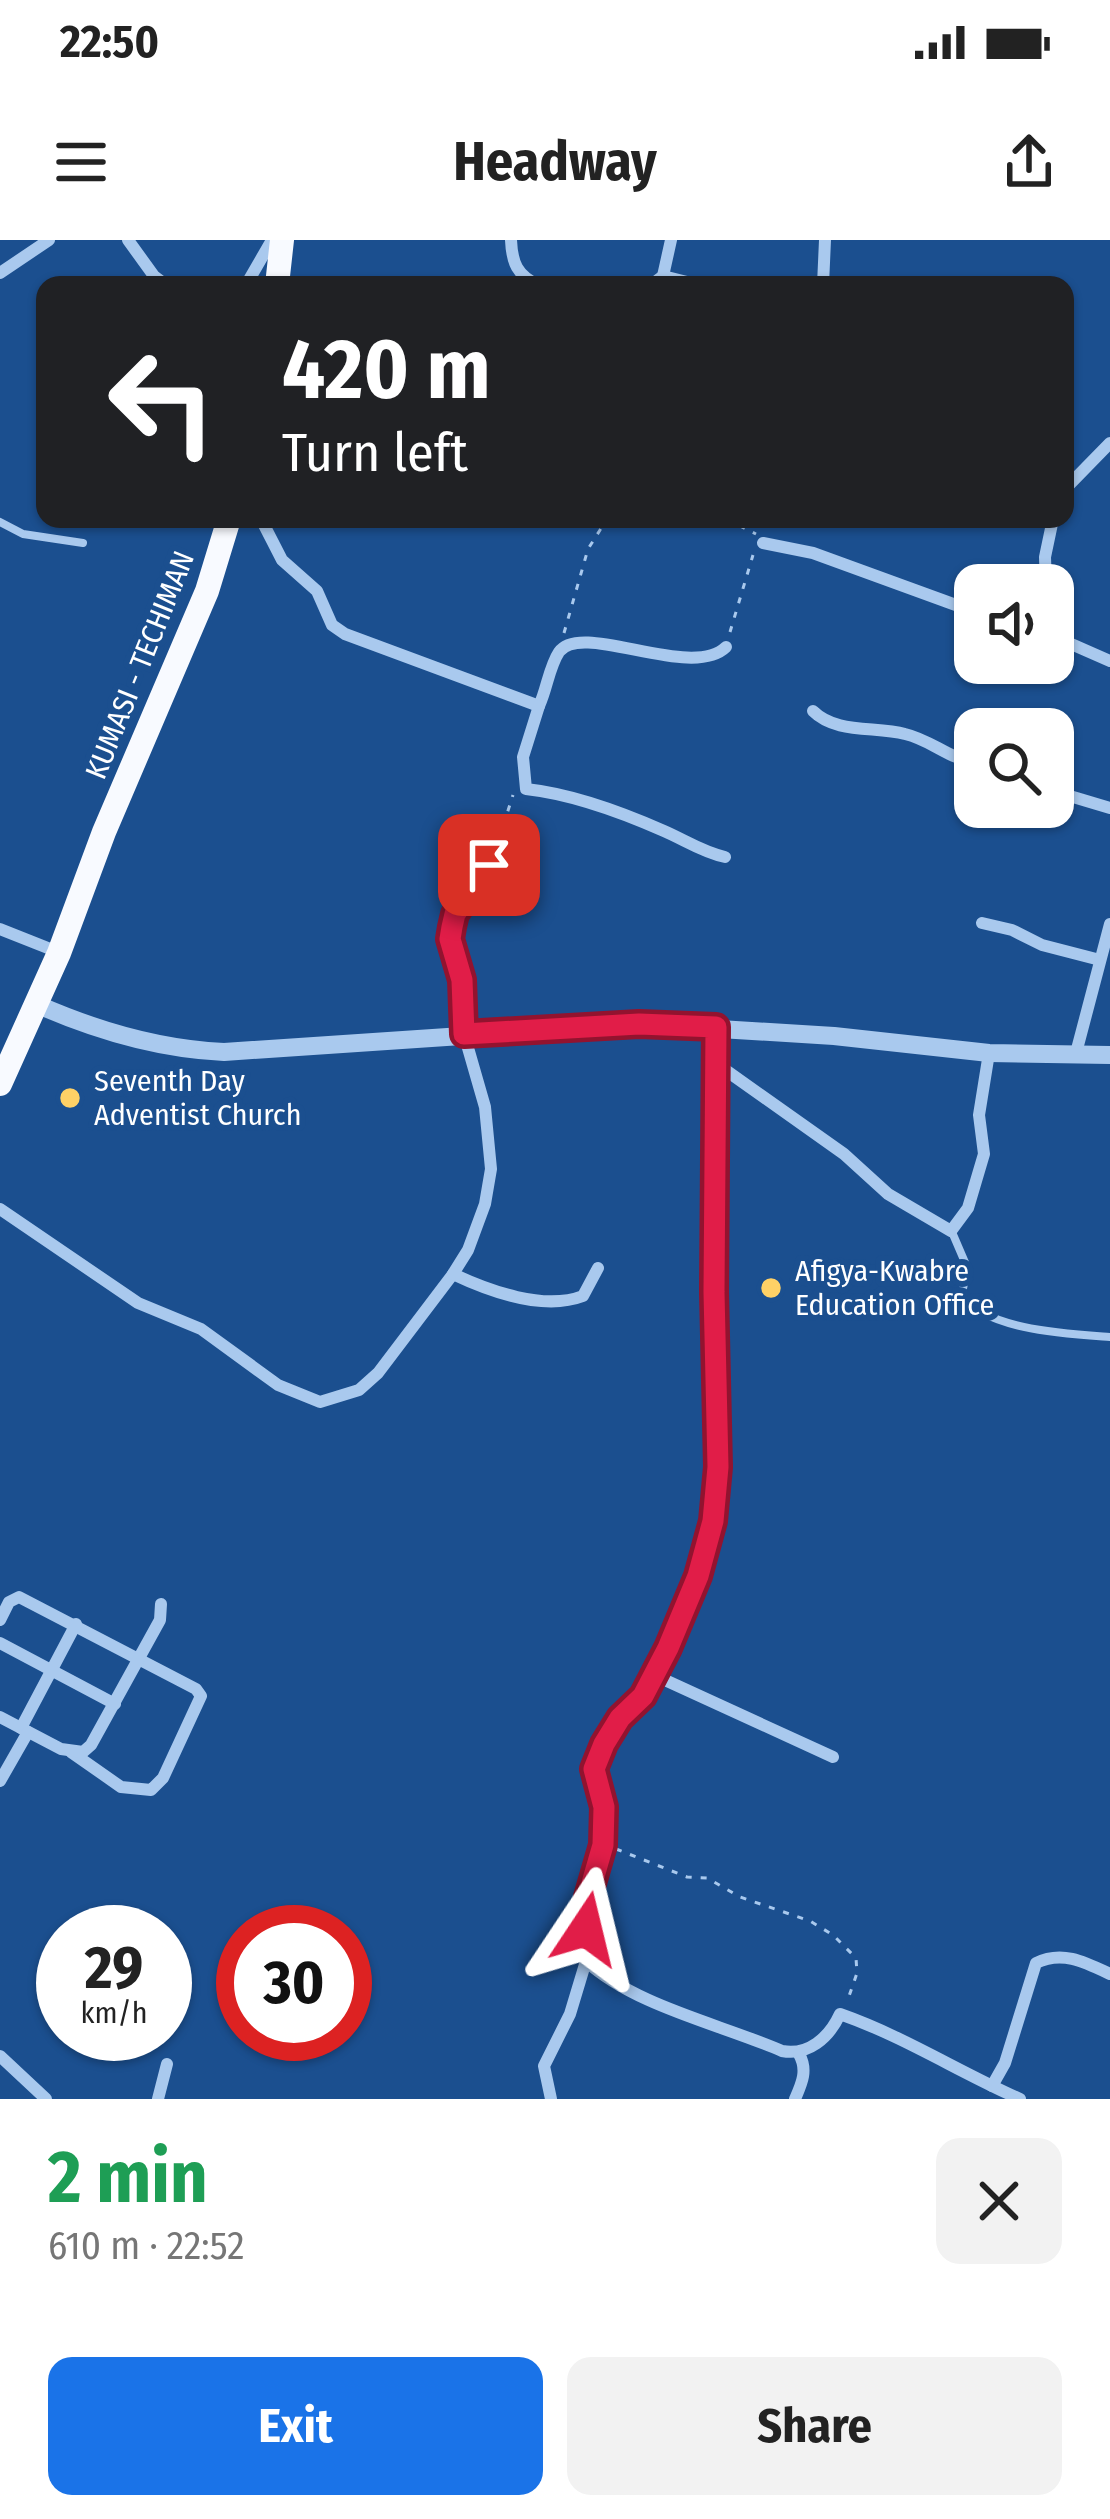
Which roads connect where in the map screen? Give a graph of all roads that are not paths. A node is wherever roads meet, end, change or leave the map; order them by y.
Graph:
1 (49, 240) edge
2 (128, 240) edge
3 (272, 240) edge
4 (282, 240) edge
5 (512, 240) edge
6 (670, 240) edge
7 (825, 240) edge
8 (0, 273) edge
9 (154, 276) edge
10 (251, 276) edge
11 (278, 276) edge
12 (522, 276) edge
13 (659, 276) edge
14 (823, 276) edge
15 (1110, 443) edge
16 (1074, 480) edge
17 (0, 522) edge
18 (226, 528) edge
19 (266, 528) edge
20 (1051, 528) edge
21 (83, 543) dead end
22 (764, 543) road end
23 (1045, 564) edge
24 (954, 605) edge
25 (1074, 645) edge
26 (726, 647) road end
27 (1110, 661) edge
28 (538, 706) junction
29 (813, 711) dead end
30 (954, 759) edge
31 (1074, 797) edge
32 (1110, 808) edge
33 (725, 857) dead end
34 (489, 865) road end
35 (982, 923) dead end
36 (1110, 924) edge
37 (0, 929) edge
38 (64, 955) junction
39 (1100, 960) junction
40 (42, 1007) junction
41 (716, 1027) junction
42 (464, 1034) junction
43 (989, 1053) junction
44 (1076, 1053) junction
45 (1110, 1055) edge
46 (717, 1064) junction
47 (0, 1084) edge
48 (0, 1110) edge
49 (0, 1209) edge
50 (951, 1231) junction
51 (598, 1268) dead end
52 (453, 1274) junction
53 (1110, 1337) edge
54 (161, 1604) dead end
55 (0, 1621) edge
56 (76, 1624) junction
57 (0, 1643) edge
58 (138, 1660) junction
59 (52, 1672) junction
60 (654, 1675) junction
61 (115, 1704) junction
62 (0, 1717) edge
63 (25, 1730) junction
64 (71, 1752) junction
65 (833, 1757) dead end
66 (0, 1781) edge
67 (586, 1961) junction
68 (1110, 1974) edge
69 (799, 2054) junction
70 (0, 2056) edge
71 (167, 2064) dead end
72 (992, 2086) junction
73 (46, 2099) edge
74 (158, 2099) edge
75 (551, 2099) edge
76 (795, 2099) edge
77 (1020, 2099) edge

1 - 8 street
2 - 9 street
3 - 10 street
4 - 11 highway
5 - 12 street
6 - 13 street
7 - 14 street
15 - 16 street
17 - 21 lane
18 - 38 highway, KUMASI - TECHIMAN
19 - 28 street
20 - 23 street
22 - 24 street
25 - 27 street
26 - 28 street
28 - 33 street
29 - 30 street
31 - 32 street
34 - 42 street
35 - 39 street
36 - 39 street
37 - 38 street
38 - 40 highway, KUMASI - TECHIMAN
39 - 44 street
40 - 42 street
40 - 47 highway, KUMASI - TECHIMAN
40 - 48 highway, KUMASI - TECHIMAN
41 - 42 street
41 - 43 street
41 - 46 street
42 - 52 street
43 - 44 street
43 - 50 street
44 - 45 street
46 - 50 street
46 - 60 street
49 - 52 street
50 - 53 lane
51 - 52 street
54 - 58 street
55 - 56 street
56 - 58 street
56 - 59 street
57 - 59 street
58 - 61 street
58 - 64 street
59 - 61 street
59 - 63 street
60 - 65 street
60 - 67 street
61 - 64 street
62 - 63 street
63 - 64 street
63 - 66 street
67 - 69 street
67 - 75 street
68 - 72 street
69 - 72 street
69 - 76 street
70 - 73 street
71 - 74 street
72 - 77 street

